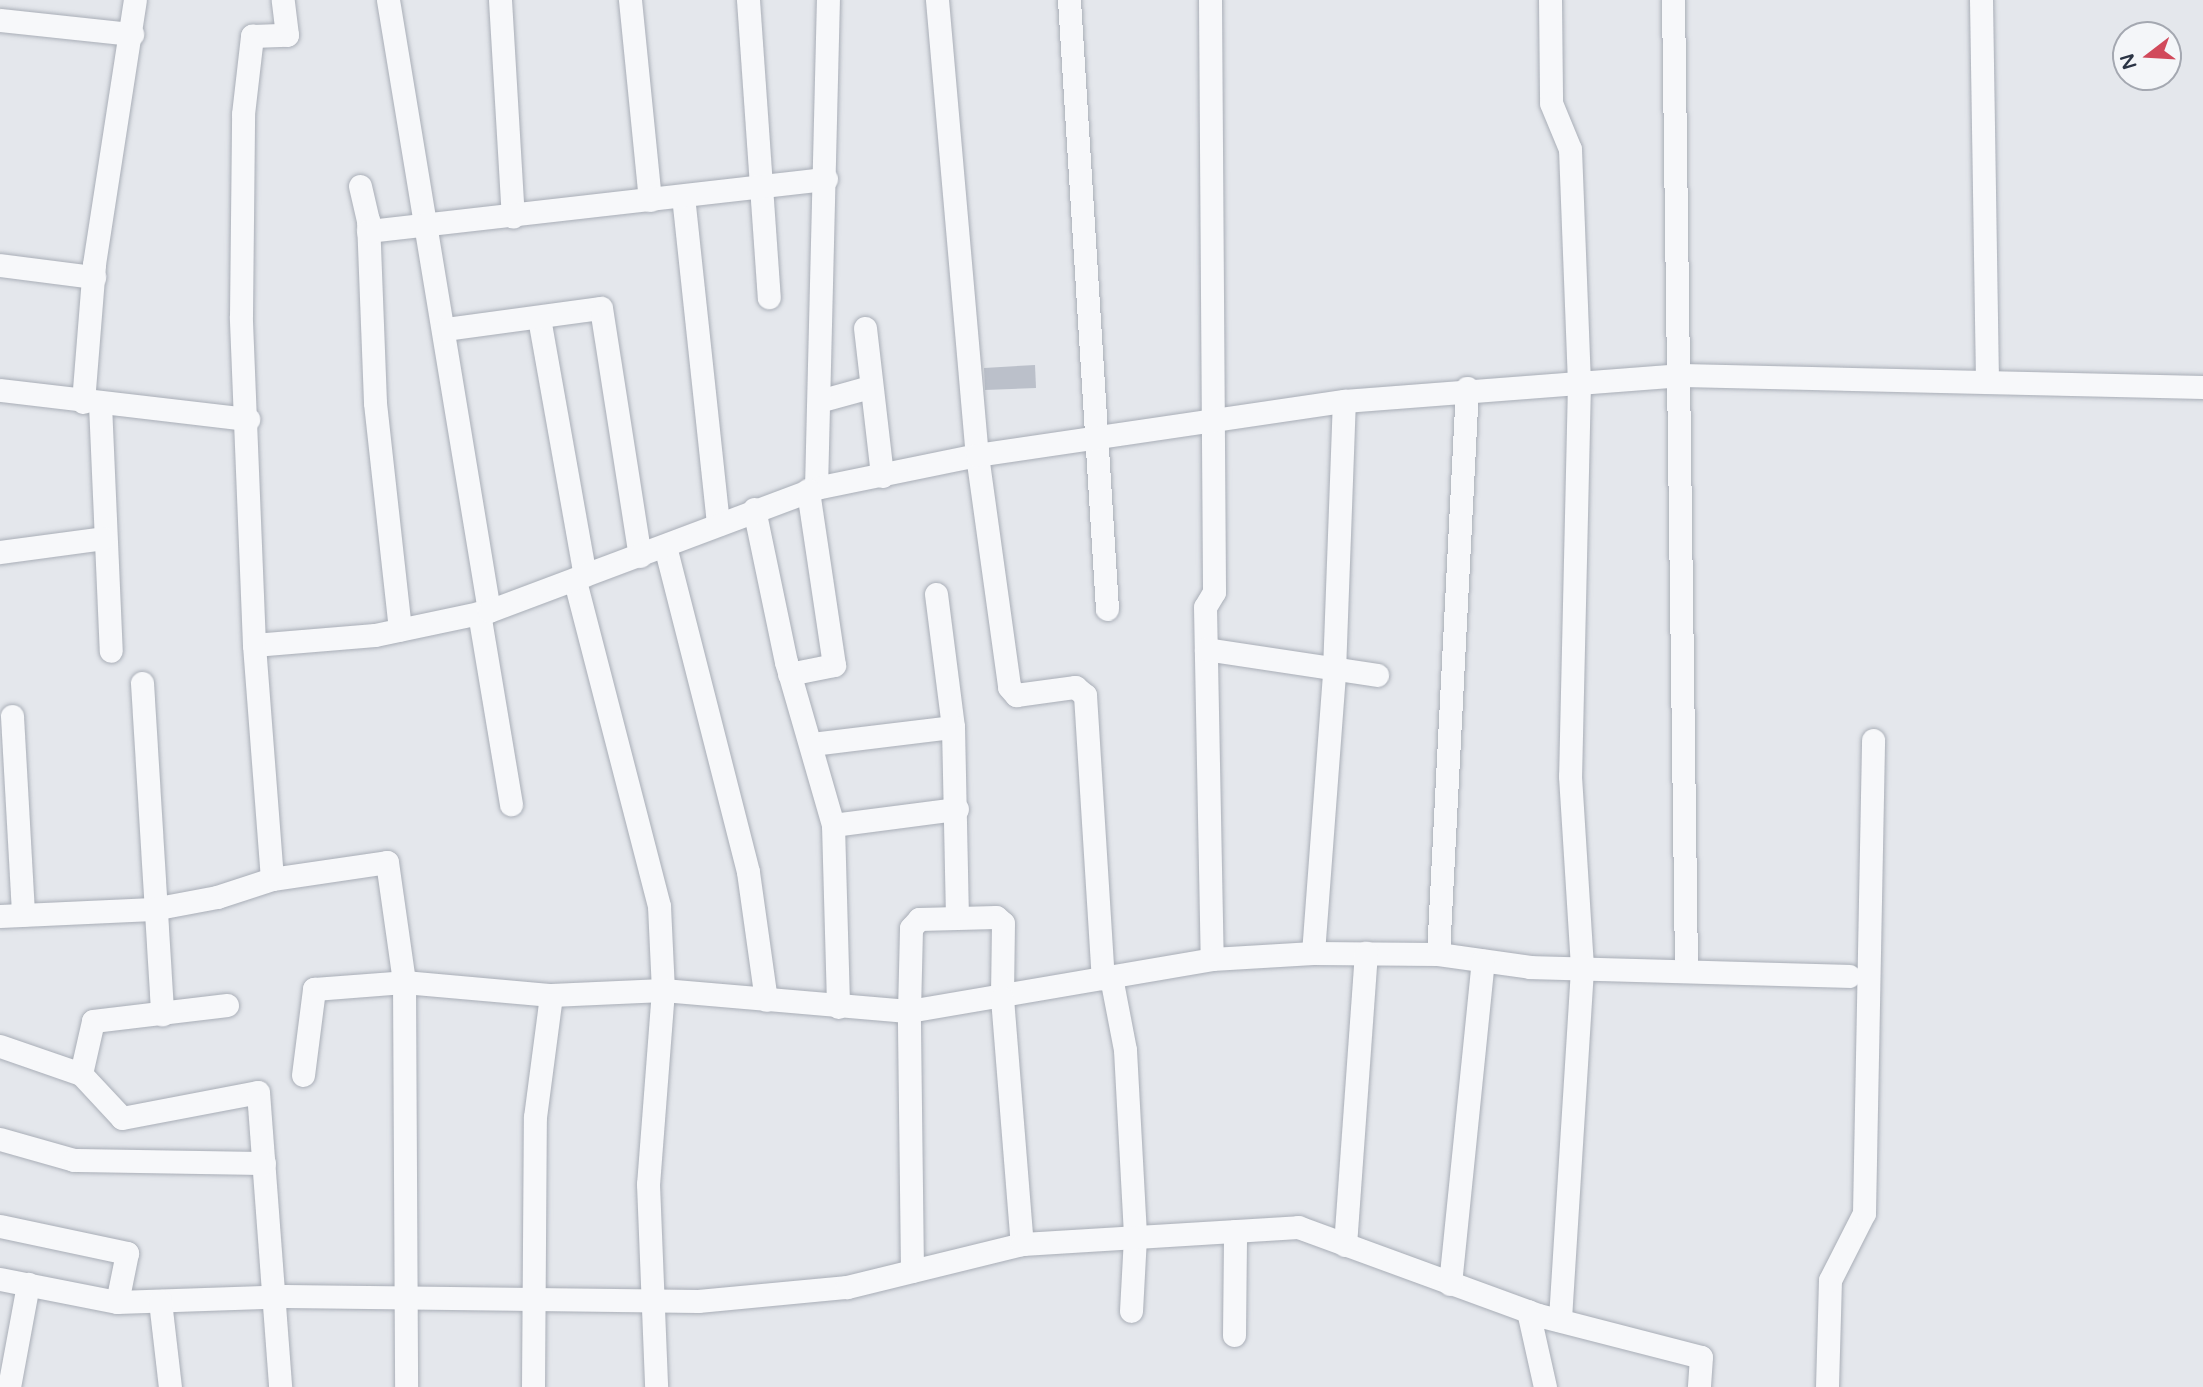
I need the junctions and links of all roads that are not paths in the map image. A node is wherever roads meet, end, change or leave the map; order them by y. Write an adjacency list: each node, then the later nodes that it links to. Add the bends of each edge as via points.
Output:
1 (135, 0): 15 (street)
2 (283, 0): 40 (street, via 287,35 252,36 243,114 241,316)
3 (388, 0): 22 (street)
4 (500, 0): 21 (street)
5 (631, 0): 20 (street)
6 (748, 0): 18 (street)
7 (828, 0): 16 (street)
8 (937, 0): 43 (street)
9 (1069, 0): 42 (street)
10 (1210, 0): 41 (street)
11 (1550, 0): 32 (street, via 1551,103 1570,149)
12 (1674, 0): 30 (street)
13 (1981, 0): 31 (street)
14 (0, 20): 15 (street)
15 (132, 34): 25 (street)
16 (825, 179): 18 (street); 37 (street)
17 (359, 186): 23 (street)
18 (759, 187): 19 (street); 26 (street)
19 (683, 196): 20 (street); 47 (street)
20 (650, 200): 21 (street)
21 (513, 217): 22 (street)
22 (429, 226): 23 (street); 29 (street)
23 (369, 231): 56 (street, via 375,402)
24 (0, 265): 25 (street)
25 (93, 277): 39 (street)
26 (768, 297)
27 (539, 318): 29 (street); 51 (street, via 601,308); 52 (street)
28 (865, 328): 33 (street)
29 (445, 329): 55 (street)
30 (1682, 375): 31 (street); 32 (street); 82 (street)
31 (1987, 382): 34 (street)
32 (1578, 383): 35 (street); 81 (street, via 1570,776)
33 (870, 387): 37 (street); 44 (street)
34 (2203, 387)
35 (1467, 388): 38 (street); 78 (street)
36 (0, 390): 39 (street)
37 (819, 401): 45 (street)
38 (1344, 401): 41 (street); 60 (street)
39 (92, 403): 40 (street); 48 (street)
40 (248, 419): 57 (street)
41 (1214, 421): 42 (street); 58 (street, via 1214,592 1205,607)
42 (1094, 441): 43 (street); 54 (street)
43 (977, 455): 44 (street); 84 (street, via 1012,692 1075,687 1085,695)
44 (882, 476): 45 (street)
45 (812, 489): 46 (street); 61 (street, via 834,665)
46 (754, 509): 47 (street); 61 (street)
47 (718, 524): 49 (street)
48 (103, 538): 50 (street); 59 (street)
49 (665, 546): 51 (street); 89 (street, via 748,872)
50 (0, 552)
51 (640, 556): 52 (street)
52 (580, 578): 55 (street); 86 (street, via 659,906)
53 (936, 594): 65 (street)
54 (1107, 609)
55 (484, 612): 56 (street); 68 (street)
56 (400, 630): 57 (street)
57 (254, 645): 71 (street)
58 (1206, 649): 60 (street); 79 (street)
59 (111, 651)
60 (1334, 671): 62 (street); 76 (street)
61 (789, 674): 67 (street)
62 (1377, 675)
63 (142, 683): 72 (street)
64 (12, 716): 73 (street)
65 (953, 727): 67 (street); 69 (street)
66 (1873, 740): 126 (street, via 1864,1213 1830,1280)
67 (812, 744): 70 (street)
68 (511, 804)
69 (957, 809): 70 (street); 75 (street)
70 (833, 825): 91 (street)
71 (272, 879): 72 (street, via 217,897); 85 (street, via 387,862)
72 (153, 909): 73 (street); 93 (street)
73 (23, 915): 74 (street)
74 (0, 916)
75 (957, 916): 88 (street, via 1001,919); 92 (street, via 913,922)
76 (1313, 953): 77 (street); 79 (street)
77 (1366, 953): 78 (street); 103 (street)
78 (1438, 954): 80 (street)
79 (1212, 959): 84 (street)
80 (1483, 961): 81 (street); 107 (street)
81 (1582, 969): 82 (street); 116 (street)
82 (1686, 971): 83 (street)
83 (1849, 976)
84 (1107, 978): 88 (street); 101 (street, via 1125,1050)
85 (404, 982): 87 (street); 96 (street, via 314,989); 109 (street)
86 (663, 990): 87 (street); 89 (street); 111 (street, via 648,1184)
87 (551, 995): 110 (street, via 536,1117)
88 (1003, 998): 92 (street); 102 (street)
89 (766, 1000): 91 (street)
90 (227, 1005): 93 (street)
91 (838, 1007): 92 (street)
92 (909, 1011): 104 (street)
93 (163, 1014): 95 (street, via 93,1021)
94 (0, 1046): 95 (street)
95 (81, 1074): 98 (street, via 122,1118 258,1093)
96 (303, 1075)
97 (0, 1139): 98 (street, via 74,1160)
98 (264, 1163): 108 (street)
99 (0, 1226): 113 (street, via 127,1253)
100 (1235, 1231): 101 (street); 103 (street, via 1298,1227); 117 (street)
101 (1135, 1237): 102 (street); 114 (street)
102 (1022, 1244): 104 (street)
103 (1345, 1245): 107 (street)
104 (912, 1271): 111 (street, via 847,1287 698,1301)
105 (0, 1279): 106 (street)
106 (28, 1284): 113 (street); 118 (street)
107 (1450, 1284): 115 (street)
108 (274, 1297): 109 (street); 112 (street); 120 (street)
109 (403, 1297): 110 (street); 121 (street)
110 (534, 1298): 111 (street); 122 (street)
111 (656, 1300): 123 (street)
112 (160, 1301): 113 (street); 119 (street)
113 (117, 1302)
114 (1131, 1311)
115 (1528, 1311): 116 (street); 124 (street)
116 (1560, 1320): 125 (street, via 1701,1357)
117 (1234, 1335)
118 (9, 1387)
119 (170, 1387)
120 (280, 1387)
121 (406, 1387)
122 (533, 1387)
123 (656, 1387)
124 (1545, 1387)
125 (1699, 1387)
126 (1827, 1387)

